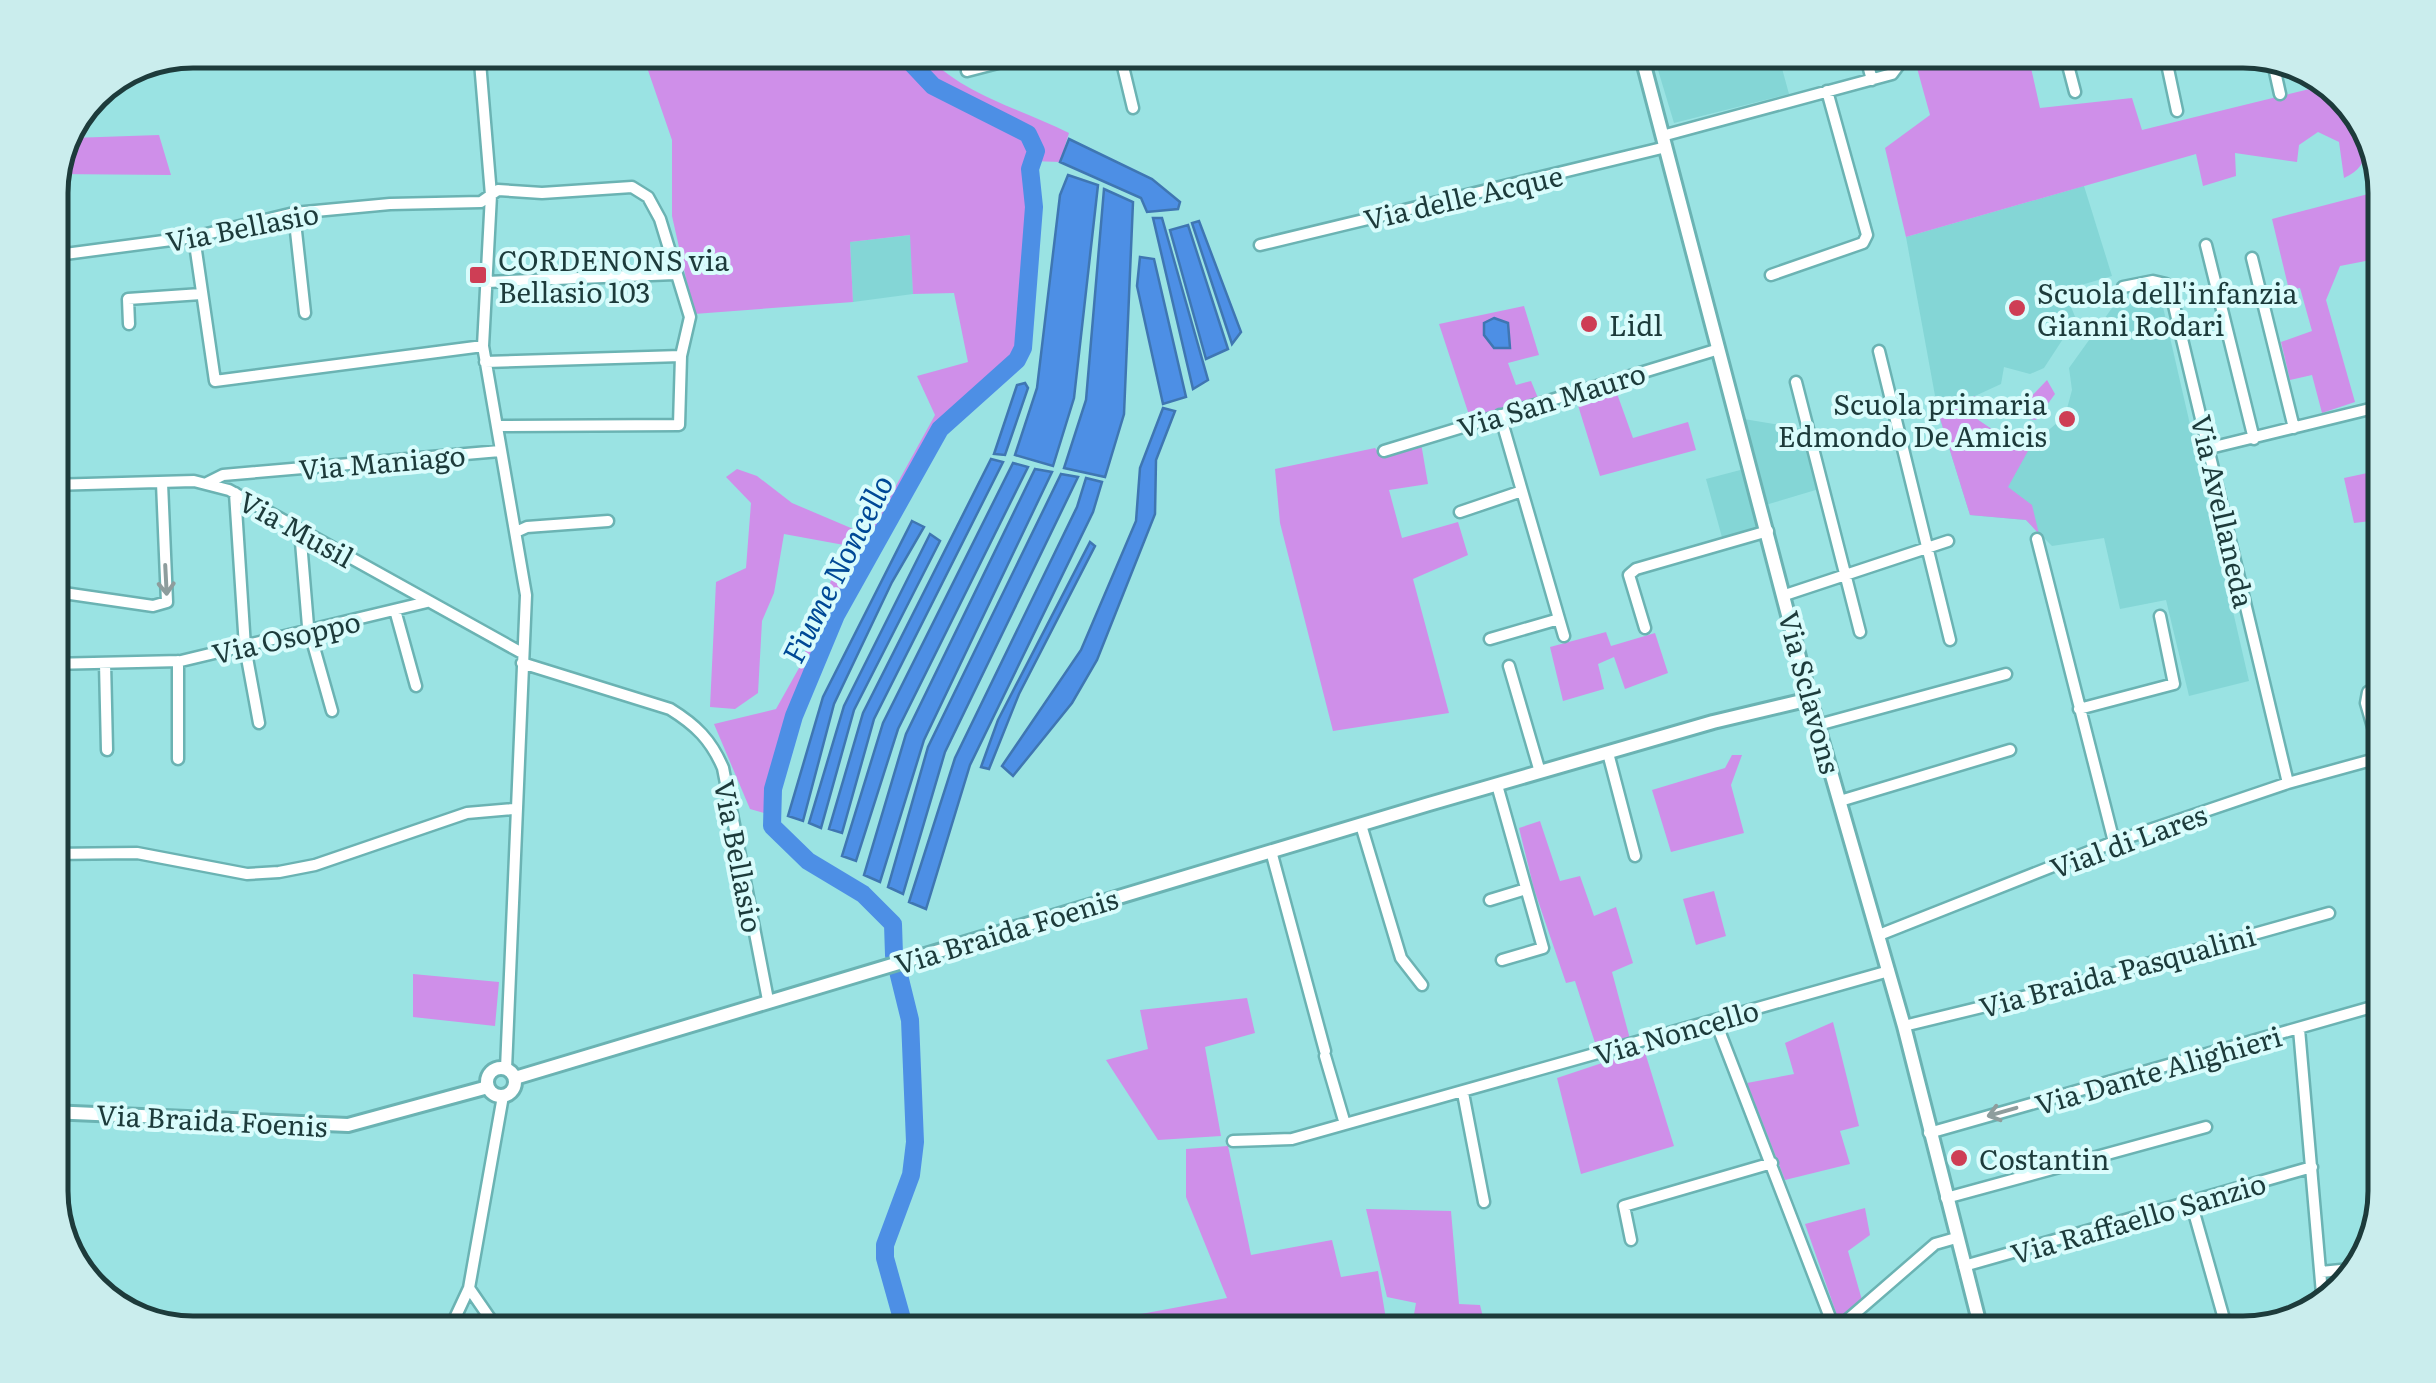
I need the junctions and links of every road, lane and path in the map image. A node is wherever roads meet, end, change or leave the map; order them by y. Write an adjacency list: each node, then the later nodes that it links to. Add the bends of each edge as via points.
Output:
1 (480, 68): 18 (street)
2 (975, 68): 9 (street)
3 (1123, 68): 15 (street)
4 (1645, 68): 17 (street, Via Sclavons)
5 (1869, 68): 11 (street)
6 (1896, 68): 11 (street)
7 (2069, 68): 13 (street)
8 (2168, 68): 16 (street)
9 (967, 70)
10 (2275, 72): 14 (street)
11 (1872, 80): 12 (street, Via delle Acque)
12 (1827, 91): 17 (street, Via delle Acque); 26 (street, via 1866,235 1863,242)
13 (2075, 92)
14 (2280, 94)
15 (1133, 108)
16 (2177, 111)
17 (1664, 141): 22 (street, Via delle Acque); 33 (street, Via Sclavons)
18 (491, 194): 19 (street, Via Bellasio, via 481,202); 25 (street, Via Bellasio, via 632,187 648,197 660,218); 27 (street)
19 (294, 214): 20 (street, Via Bellasio); 30 (street)
20 (194, 237): 23 (street, Via Bellasio); 29 (street)
21 (2206, 245): 42 (street)
22 (1260, 246)
23 (68, 254)
24 (2252, 258): 41 (street)
25 (675, 274): 27 (street); 35 (street, via 690,317)
26 (1772, 276)
27 (487, 282): 32 (street)
28 (2123, 287): 43 (street, Via Avellaneda, via 2153,281 2171,293)
29 (201, 294): 31 (street, via 128,299); 32 (street, via 215,381)
30 (305, 313)
31 (130, 324)
32 (483, 346): 36 (street)
33 (1719, 349): 39 (street, Via San Mauro); 54 (street, Via Sclavons)
34 (1879, 351): 58 (street)
35 (681, 356): 36 (street); 40 (street, via 679,425)
36 (485, 362): 40 (street)
37 (1796, 382): 59 (street)
38 (2368, 410): 41 (street)
39 (1500, 415): 45 (street, Via San Mauro); 49 (street)
40 (497, 426): 44 (street)
41 (2294, 428): 42 (street)
42 (2254, 439): 43 (street)
43 (2210, 448): 91 (street, Via Avellaneda)
44 (500, 451): 47 (street, Via Maniago, via 223,475); 55 (street)
45 (1384, 451)
46 (162, 483): 47 (street, Via Musil); 48 (street, Via Musil); 60 (street, one-way to 60, via 167,602 153,606)
47 (206, 483): 50 (street, Via Musil)
48 (68, 485)
49 (1522, 491): 51 (street); 65 (street)
50 (235, 493): 53 (street, Via Musil); 72 (street)
51 (1460, 512)
52 (608, 521): 55 (street)
53 (300, 530): 62 (street, Via Musil); 67 (street)
54 (1768, 531): 61 (street, Via Sclavons); 66 (street, via 1629,575)
55 (516, 532): 73 (street, via 526,595)
56 (2038, 539): 81 (street)
57 (1948, 540): 58 (street)
58 (1928, 547): 59 (street); 71 (street)
59 (1846, 574): 61 (street); 68 (street)
60 (68, 594)
61 (1785, 594): 80 (street, Via Sclavons)
62 (428, 602): 63 (street, Via Osoppo); 73 (street, Via Musil)
63 (394, 610): 67 (street, Via Osoppo); 79 (street, Via Osoppo)
64 (2160, 616): 81 (street, via 2174,684)
65 (1559, 619): 69 (street); 70 (street)
66 (1645, 628)
67 (310, 631): 72 (street, Via Osoppo); 82 (street)
68 (1860, 632)
69 (1564, 636)
70 (1490, 639)
71 (1950, 640)
72 (246, 647): 74 (street, Via Osoppo); 83 (street)
73 (522, 658): 94 (street); 107 (street, Via Bellasio, via 670,709 715,748)
74 (178, 662): 75 (street, Via Osoppo); 88 (street, Via Osoppo)
75 (105, 663): 76 (street, Via Osoppo); 85 (street)
76 (68, 664)
77 (1509, 666): 90 (street)
78 (2006, 674): 84 (street)
79 (416, 686)
80 (1810, 699): 84 (street, Via Sclavons); 87 (street, Via Braida Foenis)
81 (2079, 708): 96 (street)
82 (332, 712)
83 (259, 724)
84 (1818, 724): 93 (street, Via Sclavons)
85 (107, 750)
86 (2010, 750): 93 (street)
87 (1608, 753): 90 (street, Via Braida Foenis); 99 (street)
88 (178, 759)
89 (2368, 762): 91 (street, Vial di Lares)
90 (1540, 772): 92 (street, Via Braida Foenis)
91 (2288, 784): 96 (street, Vial di Lares)
92 (1497, 785): 95 (street, Via Braida Foenis); 100 (street)
93 (1840, 801): 103 (street, Via Sclavons)
94 (513, 809): 98 (street, via 451,817 279,872 247,874 137,853); 112 (street)
95 (1361, 825): 97 (street, Via Braida Foenis); 106 (street, via 1401,958)
96 (2114, 842): 103 (street, Vial di Lares)
97 (1271, 851): 107 (street, Via Braida Foenis); 117 (street)
98 (68, 854)
99 (1635, 856)
100 (1526, 889): 101 (street); 104 (street, via 1543,948)
101 (1490, 900)
102 (2329, 913): 110 (street, Via Braida Pasqualini)
103 (1879, 935): 105 (street, Via Sclavons)
104 (1502, 960)
105 (1889, 971): 109 (street, Via Noncello); 110 (street, Via Sclavons)
106 (1422, 985)
107 (768, 1000): 112 (street, Via Braida Foenis)
108 (2368, 1009): 111 (street, Via Dante Alighieri)
109 (1715, 1020): 114 (street, Via Noncello); 121 (street)
110 (1904, 1026): 119 (street, Via Sclavons)
111 (2298, 1030): 119 (street, Via Dante Alighieri, one-way to 119); 122 (street)
112 (510, 1073): 113 (street, via 492,1072); 115 (street, via 514,1088)
113 (488, 1087): 115 (street); 116 (street, Via Braida Foenis, via 348,1125)
114 (1463, 1093): 117 (street, Via Noncello); 124 (street)
115 (503, 1096): 132 (street)
116 (68, 1113)
117 (1345, 1124): 120 (street, Via Noncello, via 1275,1142)
118 (2206, 1126): 123 (street)
119 (1929, 1133): 123 (street, Via Sclavons)
120 (1232, 1141)
121 (1772, 1163): 127 (street, via 1624,1206); 135 (street)
122 (2312, 1168): 125 (street, Via Raffaello Sanzio); 130 (street)
123 (1946, 1198): 126 (street, Via Sclavons)
124 (1484, 1202)
125 (2191, 1202): 128 (street, Via Raffaello Sanzio); 138 (street)
126 (1956, 1238): 128 (street, Via Sclavons); 136 (street, via 1936,1244)
127 (1631, 1240)
128 (1964, 1266): 137 (street, Via Sclavons)
129 (2340, 1270): 130 (street)
130 (2322, 1272): 131 (street)
131 (2323, 1287)
132 (468, 1288): 133 (street); 134 (street)
133 (456, 1316)
134 (488, 1316)
135 (1830, 1316)
136 (1852, 1316)
137 (1977, 1316)
138 (2223, 1316)

